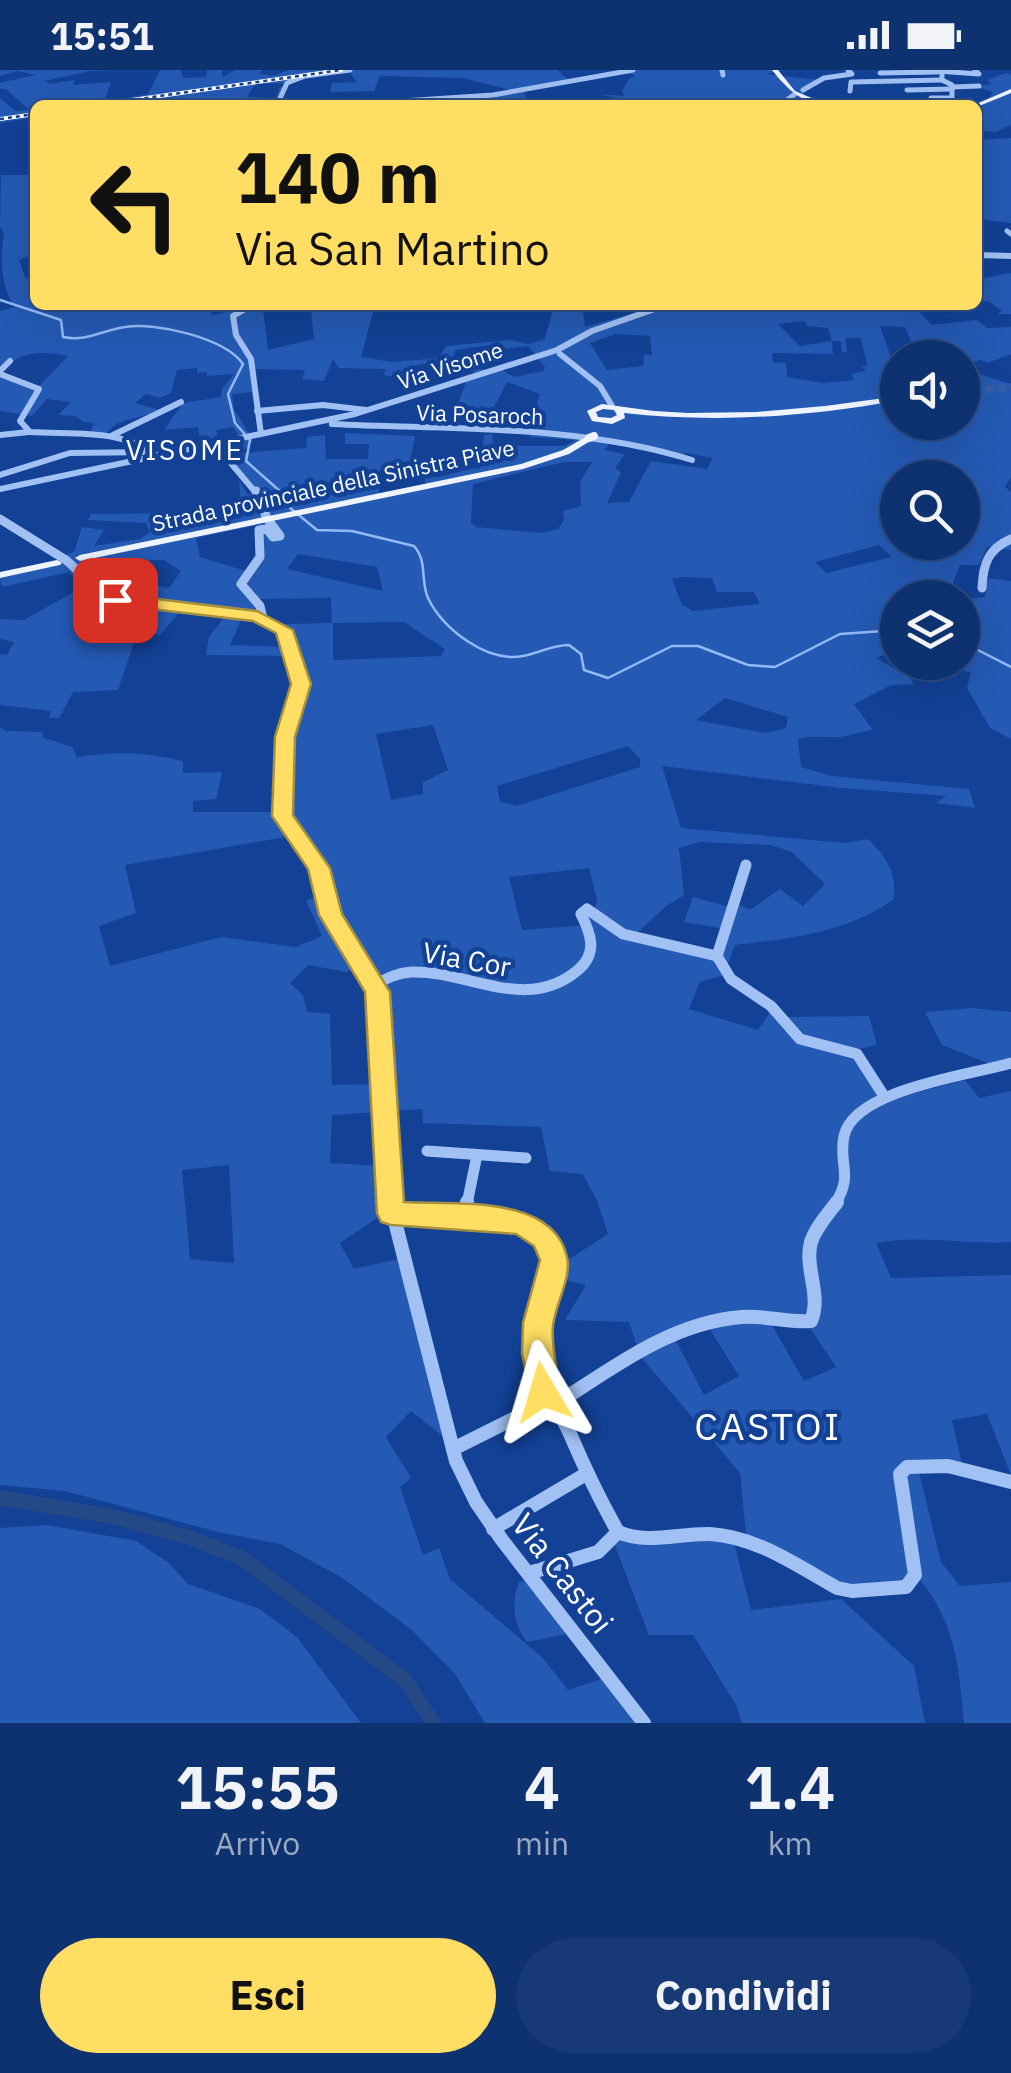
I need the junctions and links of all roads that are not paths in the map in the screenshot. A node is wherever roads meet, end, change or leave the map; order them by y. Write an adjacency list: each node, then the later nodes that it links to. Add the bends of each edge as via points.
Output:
1 (350, 70): 17 (street, via 287,83)
2 (775, 70): 3 (street); 15 (main road)
3 (786, 70)
4 (848, 70): 12 (street, via 852,74)
5 (975, 70): 8 (street, via 979,74)
6 (628, 71): 18 (street, via 493,95)
7 (880, 73): 8 (street)
8 (940, 74): 10 (street); 11 (street, via 851,82 851,90)
9 (979, 86): 10 (street)
10 (952, 88): 13 (street); 16 (street, via 952,98)
11 (866, 89)
12 (803, 90)
13 (907, 90)
14 (1011, 92): 21 (main road)
15 (795, 94): 19 (street); 20 (main road)
16 (931, 98)
17 (279, 100)
18 (417, 100)
19 (787, 100)
20 (811, 100)
21 (982, 103)
22 (982, 255): 23 (street)
23 (1008, 258)
24 (243, 310): 32 (street, via 233,316 250,359)
25 (652, 310): 26 (street, via 592,331)
26 (564, 352): 31 (street, Via Visome); 33 (street, via 604,392)
27 (10, 362): 28 (street)
28 (0, 373): 36 (street, via 39,389 20,421)
29 (880, 401): 33 (main road, via 796,412)
30 (181, 402): 40 (street)
31 (367, 410): 32 (street, Via Visome); 35 (street, Via Visome)
32 (257, 411): 39 (street)
33 (613, 412): 34 (main road); 34 (main road, via 591,411); 41 (main road, Strada provinciale della Sinistra Piave)
34 (595, 418): 41 (main road)
35 (315, 422): 39 (street, Via Visome); 41 (street, Via Posaroch)
36 (28, 432): 37 (street); 38 (street)
37 (0, 435)
38 (79, 435): 40 (street); 43 (street)
39 (257, 435): 42 (street, Via Visome)
40 (112, 436): 44 (street)
41 (589, 437): 45 (street, Via Posaroch); 48 (main road, Strada provinciale della Sinistra Piave, via 537,462)
42 (181, 451): 44 (street); 48 (street, via 224,455 254,487)
43 (78, 452): 44 (street); 46 (street)
44 (156, 454): 47 (street)
45 (692, 460)
46 (0, 475)
47 (0, 490)
48 (270, 518): 51 (main road, Strada provinciale della Sinistra Piave); 55 (street, via 280,536 259,530 260,557 241,584)
49 (0, 519): 55 (street, via 66,560 108,598)
50 (1011, 539): 54 (street, via 985,556)
51 (80, 558)
52 (57, 563): 53 (main road)
53 (0, 575)
54 (982, 588)
55 (263, 618): 58 (street, via 284,630 301,684 285,737 282,816 319,868 330,915)
56 (746, 865): 57 (street)
57 (716, 956): 58 (street, Via Cor, via 623,934 586,909 592,954 552,986 504,992 403,971); 60 (street, via 727,975 772,1006 800,1038 857,1054)
58 (375, 985): 64 (street, Via Castoi)
59 (1011, 1063): 60 (street)
60 (884, 1096): 66 (street, via 844,1132 846,1184 810,1245 816,1305 811,1322 756,1317 704,1324 633,1354)
61 (427, 1151): 62 (street)
62 (477, 1155): 63 (street); 65 (street)
63 (526, 1158)
64 (391, 1213): 65 (street); 67 (street, Via Castoi)
65 (464, 1217): 66 (street, via 526,1223 552,1249 536,1353)
66 (549, 1402): 67 (street); 68 (street)
67 (453, 1450): 70 (street, Via Castoi, via 467,1490)
68 (586, 1474): 70 (street); 71 (street)
69 (1011, 1482): 71 (street, via 948,1466 907,1466 900,1474 915,1561 913,1583 906,1587 838,1588 750,1540 706,1534 632,1538)
70 (493, 1528): 72 (street, Via Castoi)
71 (618, 1532): 72 (street, via 598,1552)
72 (529, 1573): 73 (street, Via Castoi)
73 (644, 1723)

